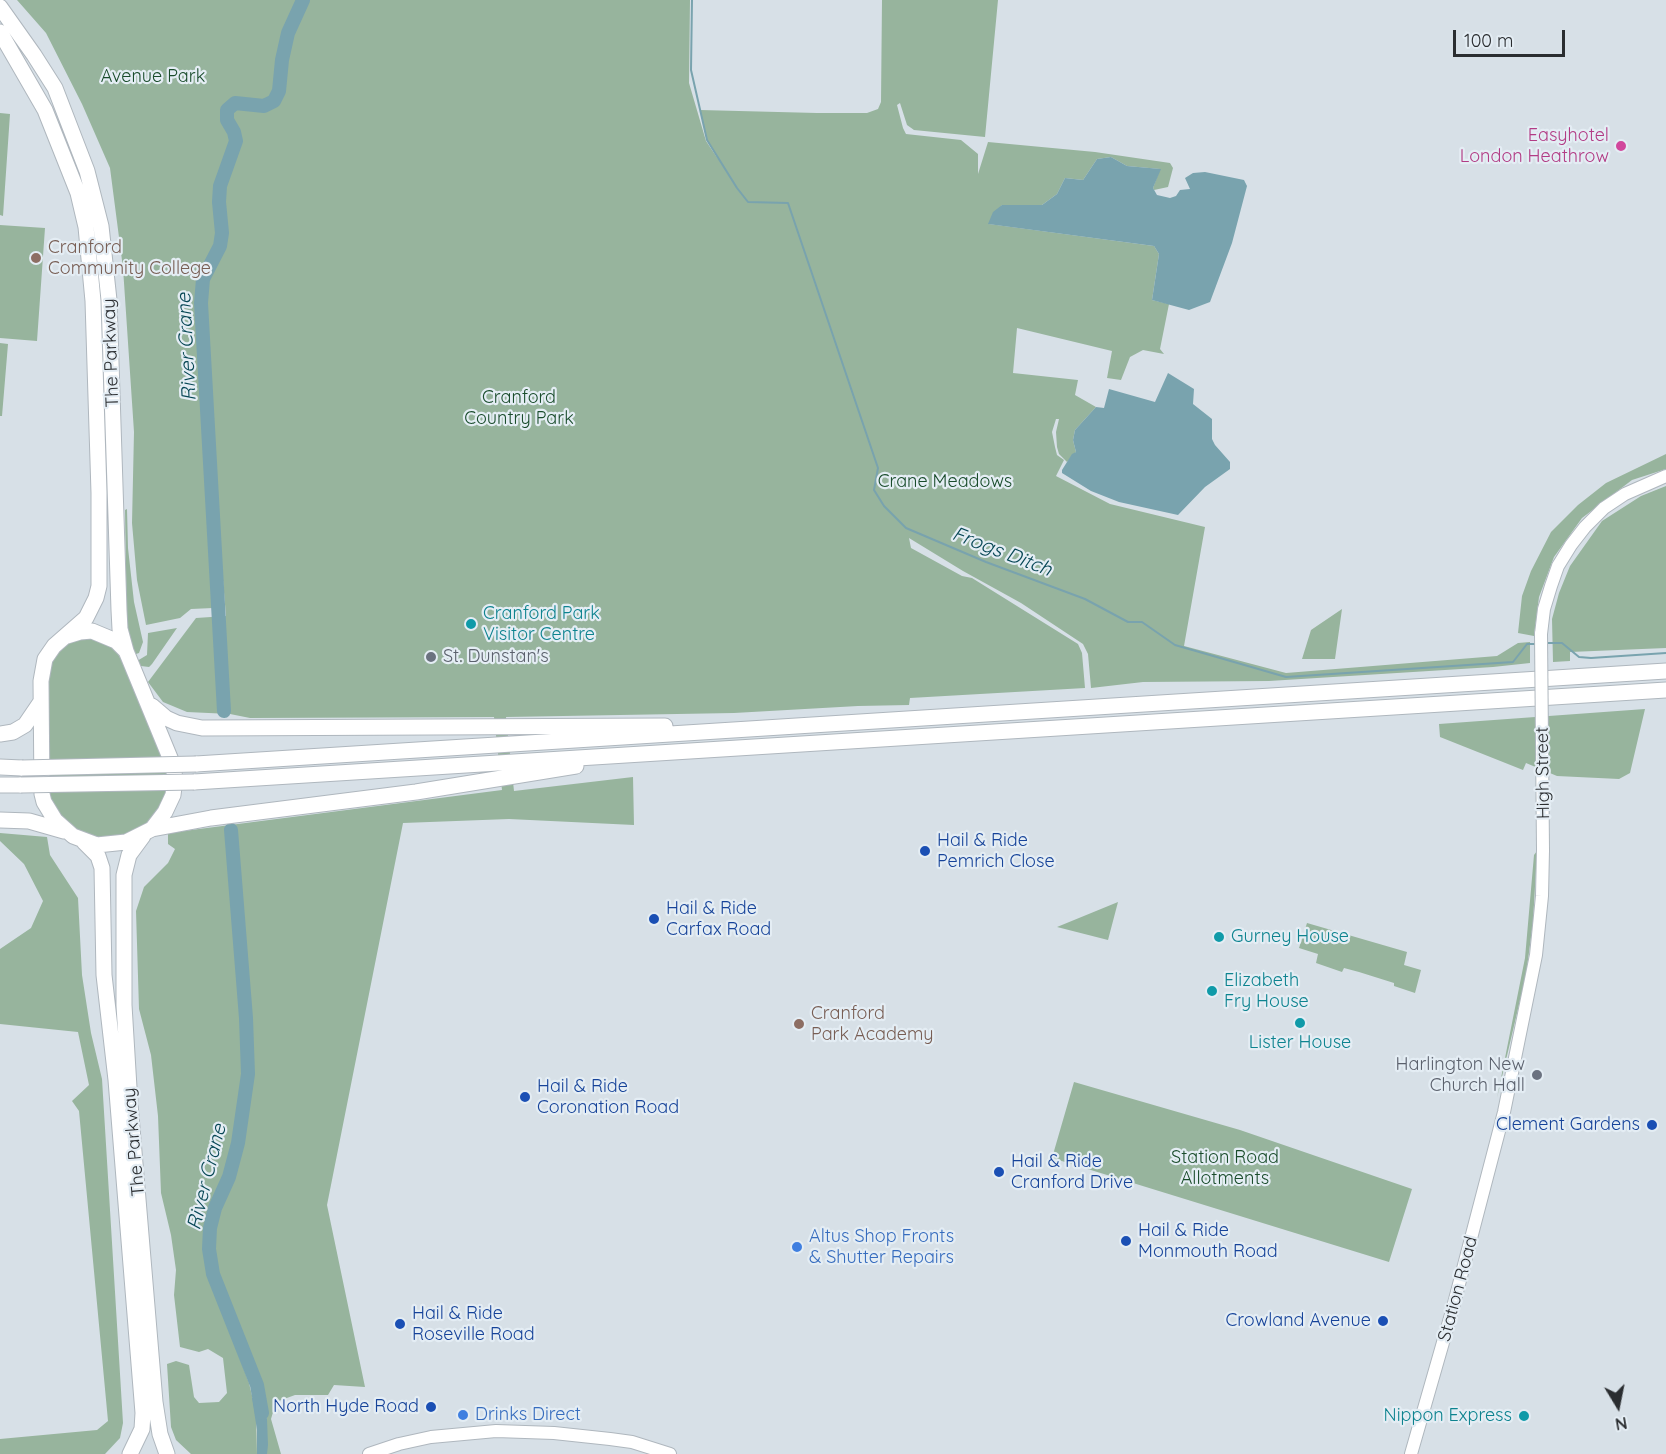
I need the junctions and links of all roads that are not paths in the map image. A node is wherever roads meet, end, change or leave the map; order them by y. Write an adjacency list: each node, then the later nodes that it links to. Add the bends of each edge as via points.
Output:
1 (0, 7): 5 (highway, The Parkway, via 55,88 87,171 101,226 109,300 120,628)
2 (0, 32): 4 (highway, The Parkway, via 45,110 78,193 86,227 93,301 100,574 86,618)
3 (1666, 476): 19 (main road, High Street, bridge, via 1625,494 1585,526 1558,566 1544,609 1542,896 1536,955)
4 (67, 636): 5 (highway, via 92,631 116,641); 8 (highway, via 45,659)
5 (126, 651): 9 (highway)
6 (1666, 671): 10 (highway)
7 (1666, 690): 12 (highway)
8 (41, 701): 11 (highway, via 25,725); 16 (highway, via 42,794 49,813)
9 (148, 702): 10 (highway, via 166,718 193,728 662,725); 17 (highway, via 169,751 175,779 165,812)
10 (714, 732): 13 (highway, bridge, via 196,764)
11 (0, 734)
12 (641, 755): 14 (highway, bridge, via 194,782); 17 (highway, via 427,790 211,818)
13 (0, 767)
14 (0, 785)
15 (0, 820): 16 (highway, via 29,821)
16 (64, 831): 18 (highway)
17 (148, 831): 18 (highway, via 117,844); 21 (highway, The Parkway, via 129,855 123,875 124,1005 155,1402)
18 (84, 842): 20 (highway, The Parkway, via 98,856 102,868 104,975 143,1413 142,1429)
19 (1502, 1124): 24 (main road, Station Road)
20 (130, 1454)
21 (167, 1454)
22 (369, 1454): 23 (main road, via 431,1437 496,1431 610,1439)
23 (670, 1454)
24 (1411, 1454)

